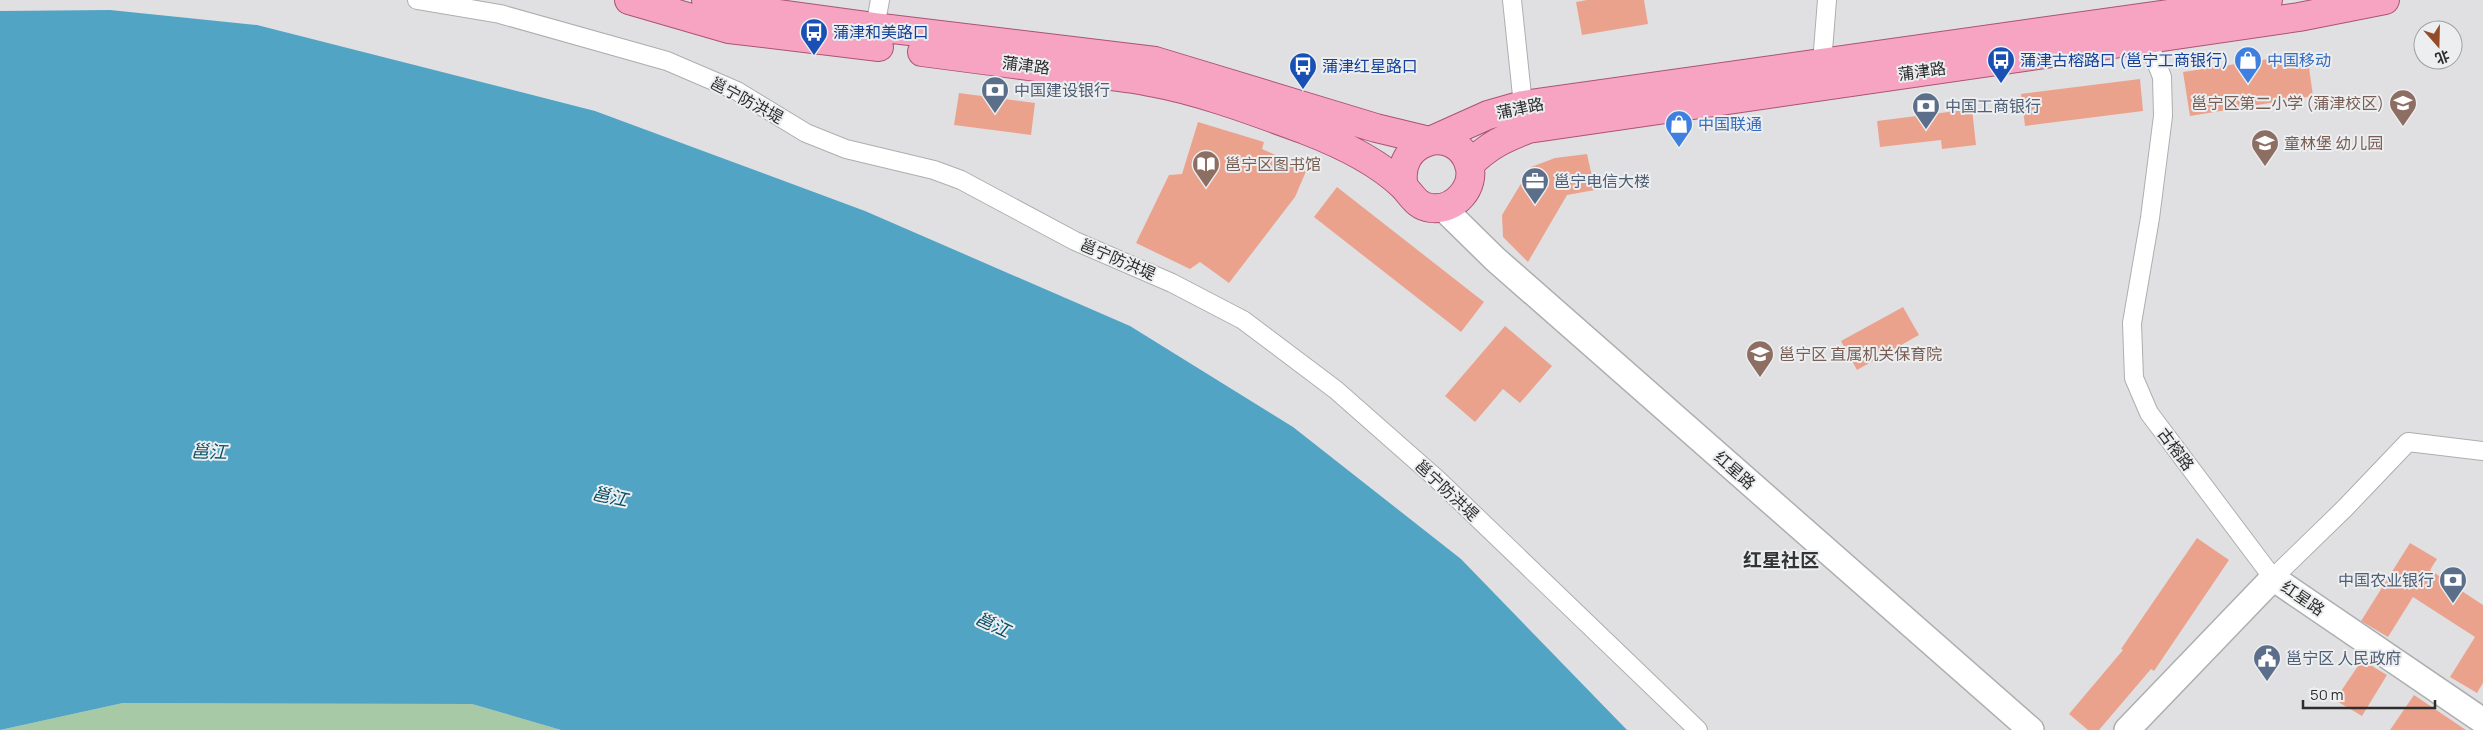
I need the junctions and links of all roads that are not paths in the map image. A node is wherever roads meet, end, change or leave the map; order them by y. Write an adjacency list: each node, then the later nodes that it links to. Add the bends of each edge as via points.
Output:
1 (417, 0): 20 (street, 邕宁防洪堤, via 500,14 666,61 737,92 806,133 846,149 934,170 961,180 1075,241 1172,283 1243,320 1336,390 1437,479)
2 (629, 0): 15 (main road, 蒲津路, via 729,29 1151,82 1306,131 1378,165)
3 (706, 0): 9 (main road, 蒲津路, via 734,8)
4 (880, 0): 9 (street)
5 (1512, 0): 12 (street)
6 (1827, 0): 11 (street)
7 (2268, 0): 11 (main road, 蒲津路)
8 (2385, 0): 10 (main road, 蒲津路, via 2299,17)
9 (875, 27): 13 (main road, 蒲津路, via 1155,61 1376,128)
10 (2148, 39): 14 (main road, 蒲津路, via 1528,129 1498,140); 18 (street, 古榕路, via 2162,77 2163,116 2132,323 2134,378 2149,413)
11 (1822, 63): 12 (main road, 蒲津路)
12 (1523, 106): 13 (main road, 蒲津路, via 1488,115)
13 (1430, 141): 14 (main road, 蒲津路, via 1449,143 1461,152); 15 (main road, 蒲津路, via 1412,150 1406,158 1402,177)
14 (1469, 165): 16 (main road, via 1468,187 1462,196)
15 (1404, 187): 16 (main road, 蒲津路, via 1420,204)
16 (1442, 208): 21 (main road, 红星路, via 1495,259)
17 (2483, 451): 18 (street, via 2408,442)
18 (2273, 578): 19 (main road, 红星路); 22 (main road, 红星路)
19 (2483, 721)
20 (1698, 730)
21 (2030, 730)
22 (2127, 730)

